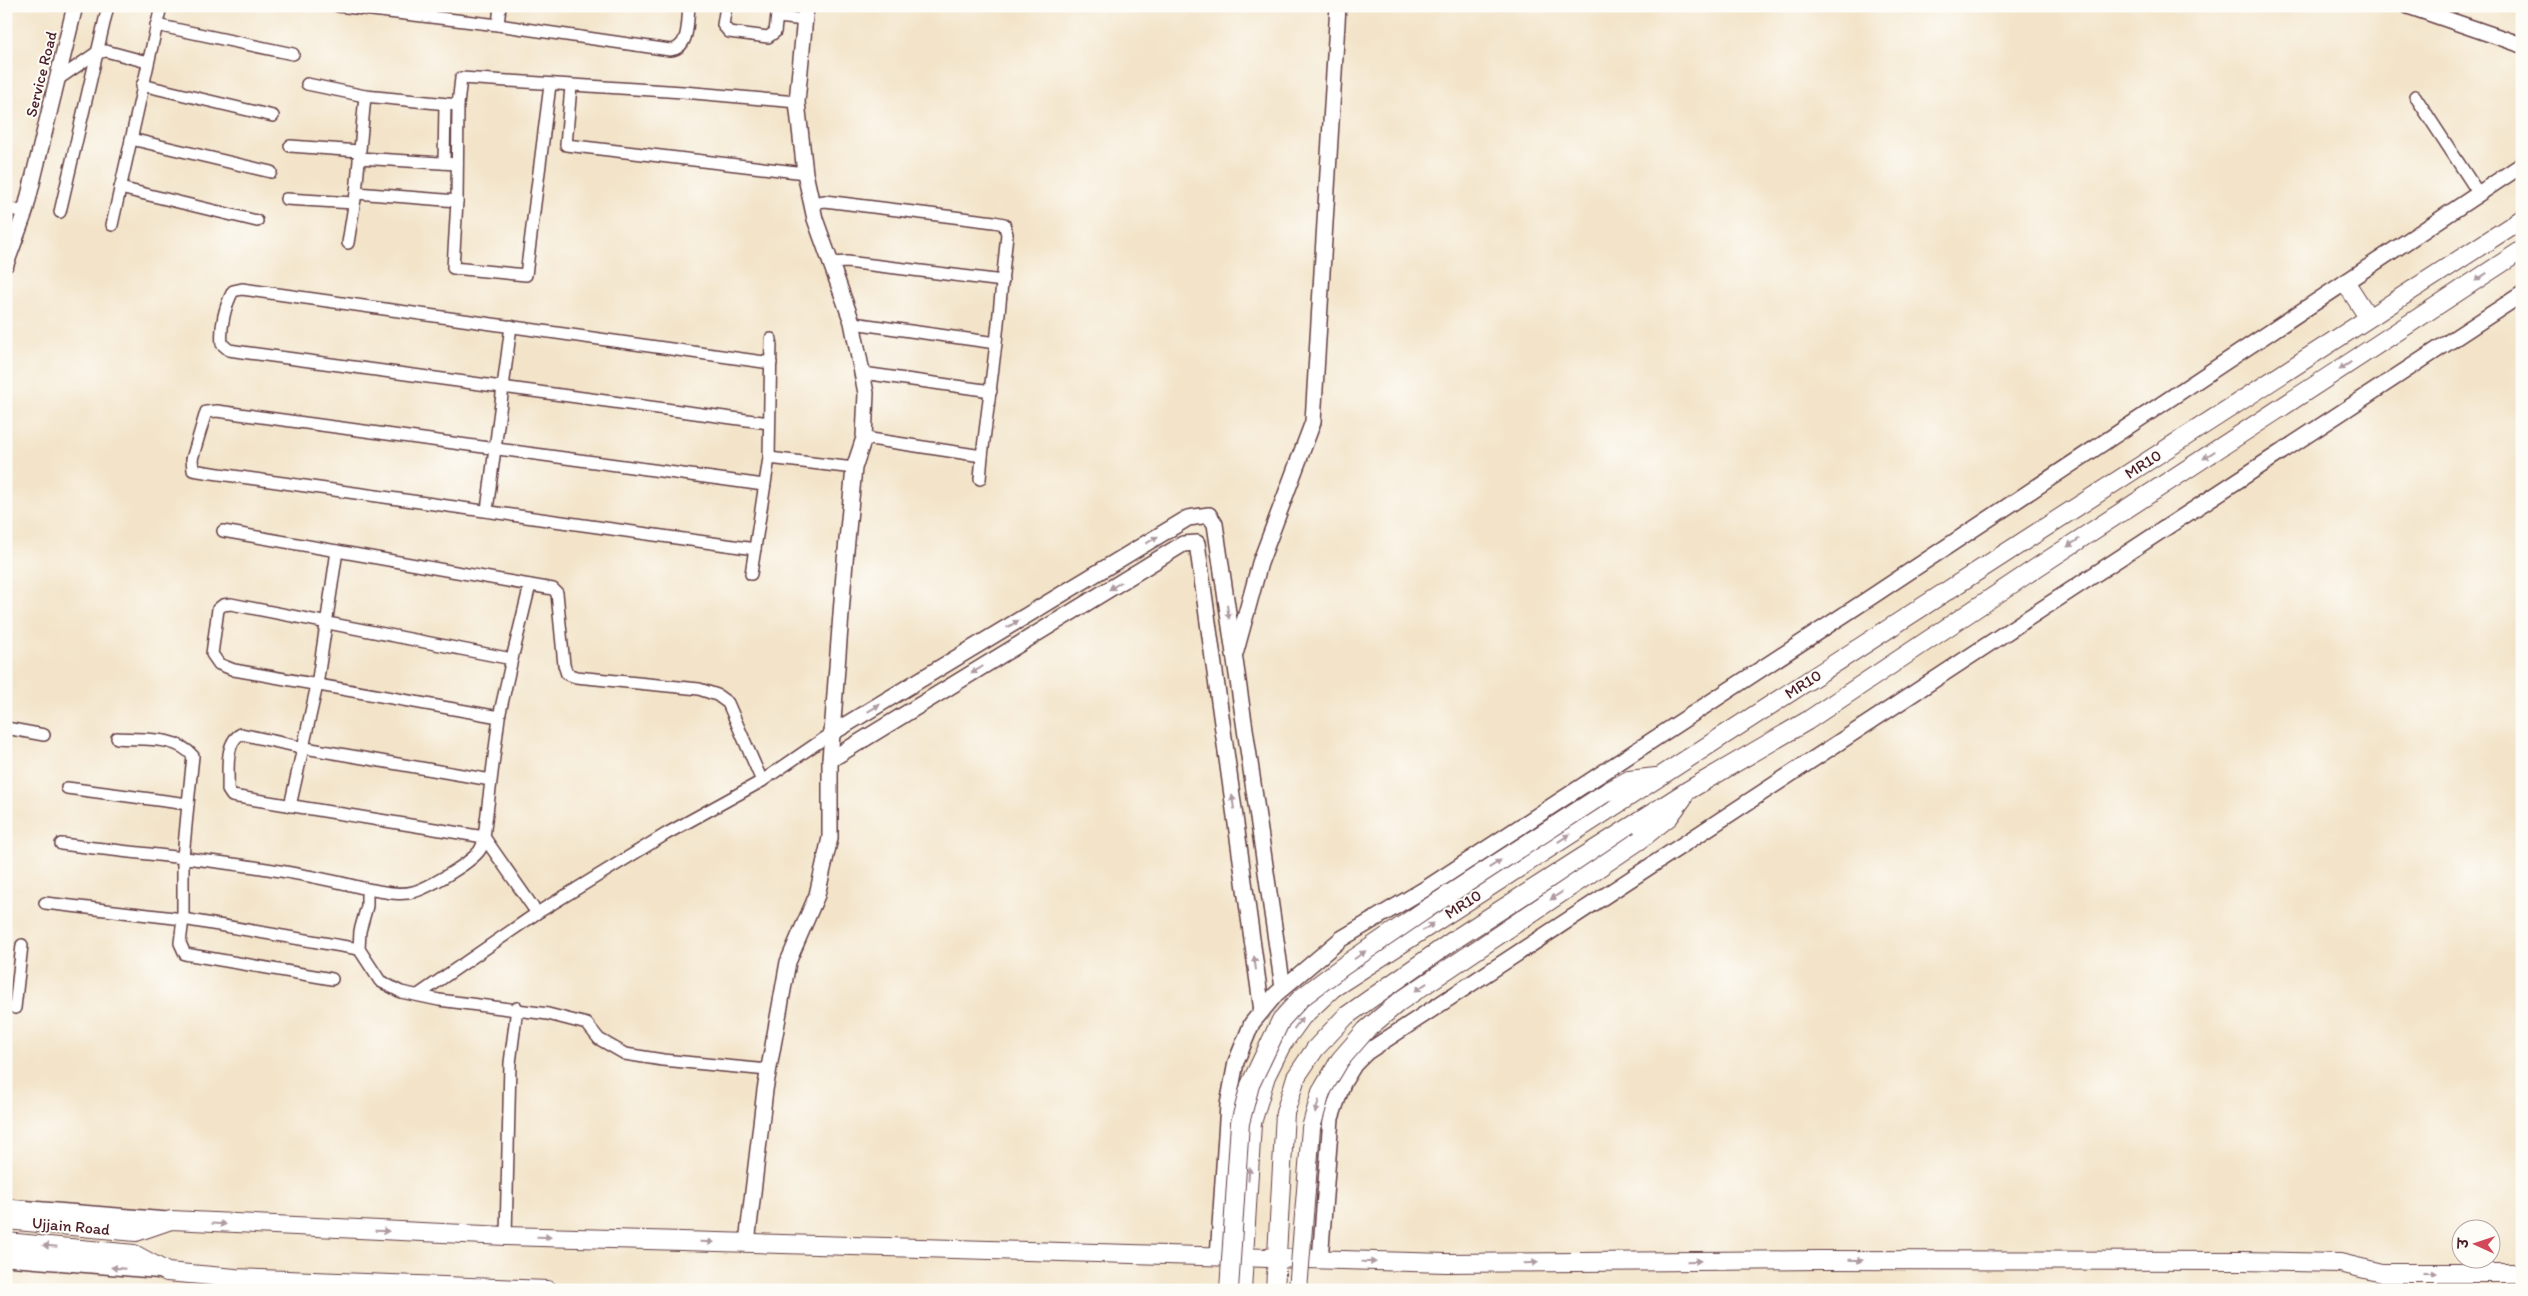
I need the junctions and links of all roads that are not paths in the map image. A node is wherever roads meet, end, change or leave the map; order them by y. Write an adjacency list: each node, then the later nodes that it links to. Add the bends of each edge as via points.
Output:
1 (75, 6): 18 (street, Service Road)
2 (108, 6): 15 (street)
3 (161, 6): 12 (street)
4 (338, 6): 13 (street)
5 (500, 6): 13 (street)
6 (689, 6): 13 (street, via 684,44 679,49 670,50)
7 (726, 6): 10 (street, via 723,25 729,32 772,36)
8 (1338, 6): 80 (street, via 1312,422 1260,562)
9 (2408, 6): 14 (street)
10 (778, 11): 11 (street)
11 (806, 13): 25 (street)
12 (156, 25): 16 (street); 17 (street)
13 (498, 25)
14 (2522, 45)
15 (96, 53): 17 (street, via 106,51); 18 (street); 45 (street)
16 (293, 54)
17 (147, 62): 20 (street)
18 (57, 80): 44 (street, Service Road)
19 (307, 84): 23 (street)
20 (142, 85): 28 (street); 29 (street)
21 (550, 85): 22 (street); 27 (street, via 460,78); 41 (street, via 526,275 453,268)
22 (571, 86): 25 (street); 36 (street, via 566,145)
23 (365, 96): 26 (street); 31 (street)
24 (2414, 96): 38 (street)
25 (797, 102): 36 (street)
26 (445, 104): 27 (street); 32 (street)
27 (458, 105): 33 (street)
28 (273, 116)
29 (131, 139): 35 (street); 37 (street)
30 (290, 146): 31 (street)
31 (359, 154): 32 (street); 39 (street)
32 (444, 163): 33 (street)
33 (457, 164): 41 (street)
34 (2522, 165): 38 (street)
35 (270, 172)
36 (805, 173): 42 (street)
37 (120, 188): 47 (street); 48 (street)
38 (2479, 194): 54 (street)
39 (355, 198): 40 (street); 41 (street); 49 (street)
40 (286, 199)
41 (456, 201)
42 (812, 203): 52 (street); 53 (street, via 825,201 1004,224 1007,234)
43 (6, 208): 44 (street)
44 (25, 212): 51 (street, Service Road)
45 (60, 212)
46 (2522, 220): 56 (main road, MR10)
47 (257, 221)
48 (112, 225)
49 (348, 242)
50 (2522, 250): 95 (main road, MR10, one-way to 95, via 1807,721)
51 (7, 260)
52 (831, 263): 53 (street, via 848,262); 57 (street)
53 (1003, 280): 60 (street)
54 (2346, 283): 56 (main road); 109 (street, via 1526,823 1341,939)
55 (2522, 294): 125 (street, via 1367,1052 1343,1083 1331,1118)
56 (2368, 317): 91 (main road, MR10)
57 (853, 324): 60 (street); 62 (street)
58 (511, 326): 61 (street); 63 (street); 63 (street, via 242,289 233,291 228,301 221,334 222,344 229,350)
59 (771, 339): 61 (street)
60 (996, 343): 64 (street)
61 (771, 363): 65 (street)
62 (862, 371): 64 (street); 66 (street, via 866,393)
63 (503, 386): 65 (street); 67 (street)
64 (991, 391): 68 (street)
65 (769, 423): 69 (street)
66 (864, 438): 68 (street); 70 (street)
67 (495, 449): 72 (street); 73 (street); 73 (street, via 217,411 206,412 192,459 193,470)
68 (982, 456): 71 (street)
69 (768, 458): 70 (street); 72 (street)
70 (854, 468): 86 (street)
71 (980, 478)
72 (764, 485): 75 (street)
73 (487, 510): 75 (street)
74 (223, 531): 76 (street)
75 (755, 549): 77 (street)
76 (337, 551): 78 (street); 79 (street)
77 (752, 574)
78 (530, 585): 81 (street); 93 (street, via 553,589 557,593 567,674 700,689 717,695 728,703)
79 (325, 624): 81 (street); 82 (street); 82 (street, via 230,604 218,609 215,628 212,654 218,664 234,670)
80 (1234, 658): 83 (street); 86 (street, one-way to 80, via 1188,518 1209,516 1215,524); 109 (street)
81 (512, 659): 84 (street)
82 (317, 685): 84 (street); 89 (street)
83 (1218, 698): 90 (street, one-way to 90, via 1197,543 1183,544); 113 (street, one-way to 83)
84 (499, 717): 92 (street)
85 (6, 728): 87 (street)
86 (832, 734): 90 (street); 93 (street)
87 (44, 735)
88 (117, 738): 96 (street, via 162,740 186,748 193,756)
89 (304, 748): 92 (street); 97 (street); 97 (street, via 242,734 231,744 228,790 232,796)
90 (830, 760): 114 (street, via 830,838 817,895 788,962)
91 (1660, 776): 123 (main road, MR10, one-way to 91, via 1252,1123 1266,1076 1281,1046 1302,1017 1333,988); 130 (main road, one-way to 91, bridge, via 1240,1123 1250,1085 1282,1020 1301,998 1342,967 1607,792 1629,780)
92 (490, 780): 98 (street)
93 (762, 781): 103 (street, via 666,834)
94 (67, 788): 96 (street)
95 (1687, 791): 124 (main road, MR10, via 1454,940 1346,1016 1315,1048 1296,1077 1285,1114); 133 (main road, one-way to 133, bridge, via 1669,818 1399,1002 1366,1030 1340,1060 1321,1092 1311,1128)
96 (188, 804): 100 (street)
97 (290, 806): 98 (street)
98 (484, 837): 101 (street, via 481,848 473,857 426,887 402,894); 103 (street)
99 (61, 844): 100 (street)
100 (183, 857): 101 (street, via 276,869); 104 (street)
101 (367, 889): 106 (street)
102 (46, 903): 104 (street)
103 (537, 913): 110 (street)
104 (182, 919): 106 (street); 108 (street, via 180,944 185,954)
105 (22, 945): 107 (street)
106 (359, 949): 110 (street, via 380,982 401,992)
107 (10, 979): 111 (street)
108 (332, 980)
109 (1283, 988): 113 (street)
110 (418, 995): 112 (street)
111 (15, 1008)
112 (517, 1008): 114 (street, via 587,1024 599,1039 625,1054); 118 (street, via 510,1063)
113 (1262, 1011): 121 (street, via 1252,1024 1236,1062 1228,1105)
114 (768, 1070): 120 (street)
115 (6, 1207): 117 (street)
116 (6, 1220): 117 (main road, Ujjain Road, via 136,1232)
117 (171, 1220): 118 (main road, one-way to 118)
118 (506, 1236): 120 (main road, one-way to 120)
119 (6, 1242): 126 (main road, Ujjain Road, one-way to 119, via 134,1254)
120 (747, 1243): 121 (main road)
121 (1218, 1257): 123 (main road)
122 (6, 1258): 126 (street, one-way to 122)
123 (1243, 1258): 124 (main road); 131 (main road, MR10)
124 (1277, 1259): 125 (main road); 132 (main road, MR10)
125 (1320, 1260): 127 (main road, one-way to 127, via 1446,1263 1819,1260 2340,1262 2382,1274)
126 (167, 1272): 128 (main road)
127 (2522, 1273)
128 (328, 1286): 129 (main road)
129 (548, 1290)
130 (1229, 1290)
131 (1242, 1290)
132 (1274, 1290)
133 (1298, 1290)

